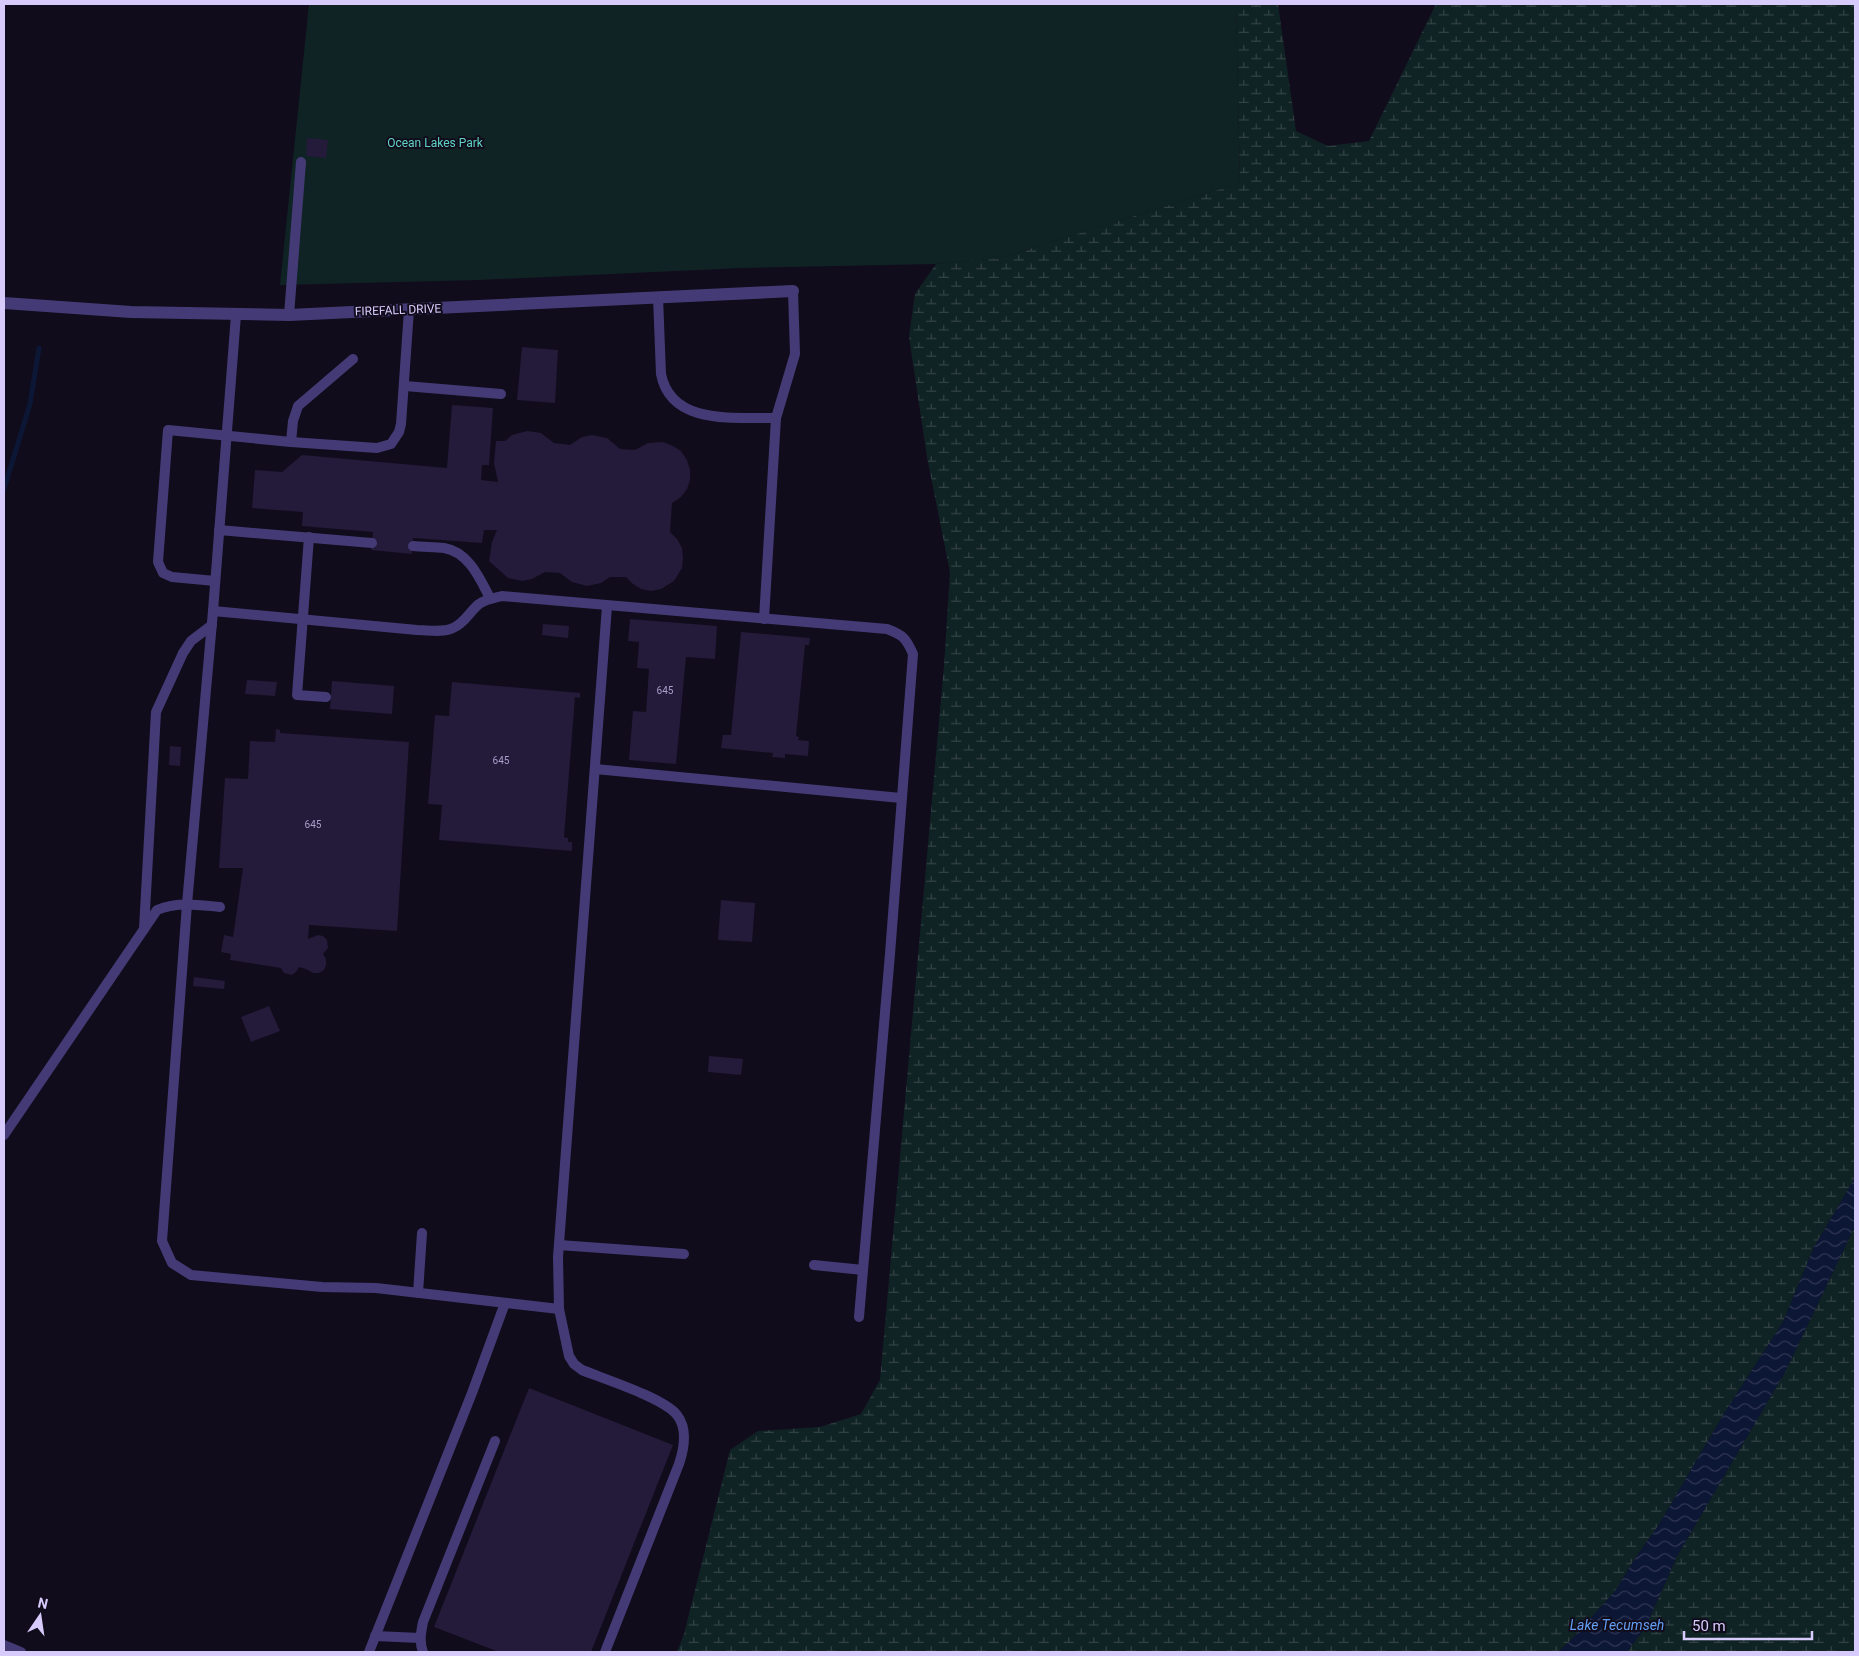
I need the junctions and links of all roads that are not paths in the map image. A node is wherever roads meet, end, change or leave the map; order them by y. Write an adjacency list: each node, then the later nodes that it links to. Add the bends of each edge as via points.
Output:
1 (301, 162): 7 (lane)
2 (793, 291): 3 (street, FIREFALL DRIVE); 11 (lane, via 795,354)
3 (658, 297): 5 (street, FIREFALL DRIVE); 11 (lane, via 661,374 670,397 691,412)
4 (4, 303): 6 (street, FIREFALL DRIVE)
5 (409, 310): 7 (street, FIREFALL DRIVE); 9 (lane)
6 (236, 315): 7 (street, FIREFALL DRIVE); 12 (lane)
7 (289, 315)
8 (353, 359): 13 (lane, via 298,406)
9 (405, 386): 10 (lane); 13 (lane, via 399,432 391,444 377,448)
10 (501, 394)
11 (776, 418): 23 (lane)
12 (227, 436): 13 (lane); 14 (lane); 18 (lane, via 168,430 158,562 163,573 172,577)
13 (291, 442)
14 (219, 530): 15 (lane); 18 (lane)
15 (309, 537): 16 (lane); 22 (lane)
16 (372, 543)
17 (412, 546): 19 (lane, via 446,548 456,552 475,570)
18 (215, 581): 21 (lane)
19 (490, 598): 20 (lane, via 502,596); 22 (lane, via 478,604 452,629 417,630)
20 (607, 606): 23 (lane); 26 (lane)
21 (213, 611): 22 (lane); 24 (lane)
22 (302, 619): 25 (lane, via 297,695)
23 (764, 619): 27 (lane, via 887,629 899,633 907,641 912,654)
24 (212, 625): 28 (lane); 30 (lane, via 191,641 182,653 156,712)
25 (326, 697)
26 (595, 769): 27 (lane); 33 (lane)
27 (902, 798): 36 (lane)
28 (187, 904): 29 (lane); 30 (lane, via 168,905 157,910); 37 (lane, via 162,1226 162,1241 172,1263 191,1275 206,1277)
29 (220, 907)
30 (144, 929): 31 (lane)
31 (4, 1135)
32 (422, 1233): 37 (lane)
33 (559, 1245): 34 (lane); 39 (lane)
34 (684, 1254)
35 (814, 1265): 36 (lane)
36 (863, 1270): 40 (lane)
37 (418, 1293): 38 (lane)
38 (505, 1303): 39 (lane); 42 (lane)
39 (559, 1309): 48 (lane, via 569,1356 574,1364 658,1401 677,1415 684,1432 679,1464)
40 (858, 1317)
41 (495, 1442): 43 (lane, via 423,1622)
42 (375, 1636): 43 (lane); 46 (lane)
43 (420, 1638): 47 (lane)
44 (4, 1646): 45 (lane)
45 (21, 1652)
46 (369, 1652)
47 (423, 1652)
48 (606, 1652)

